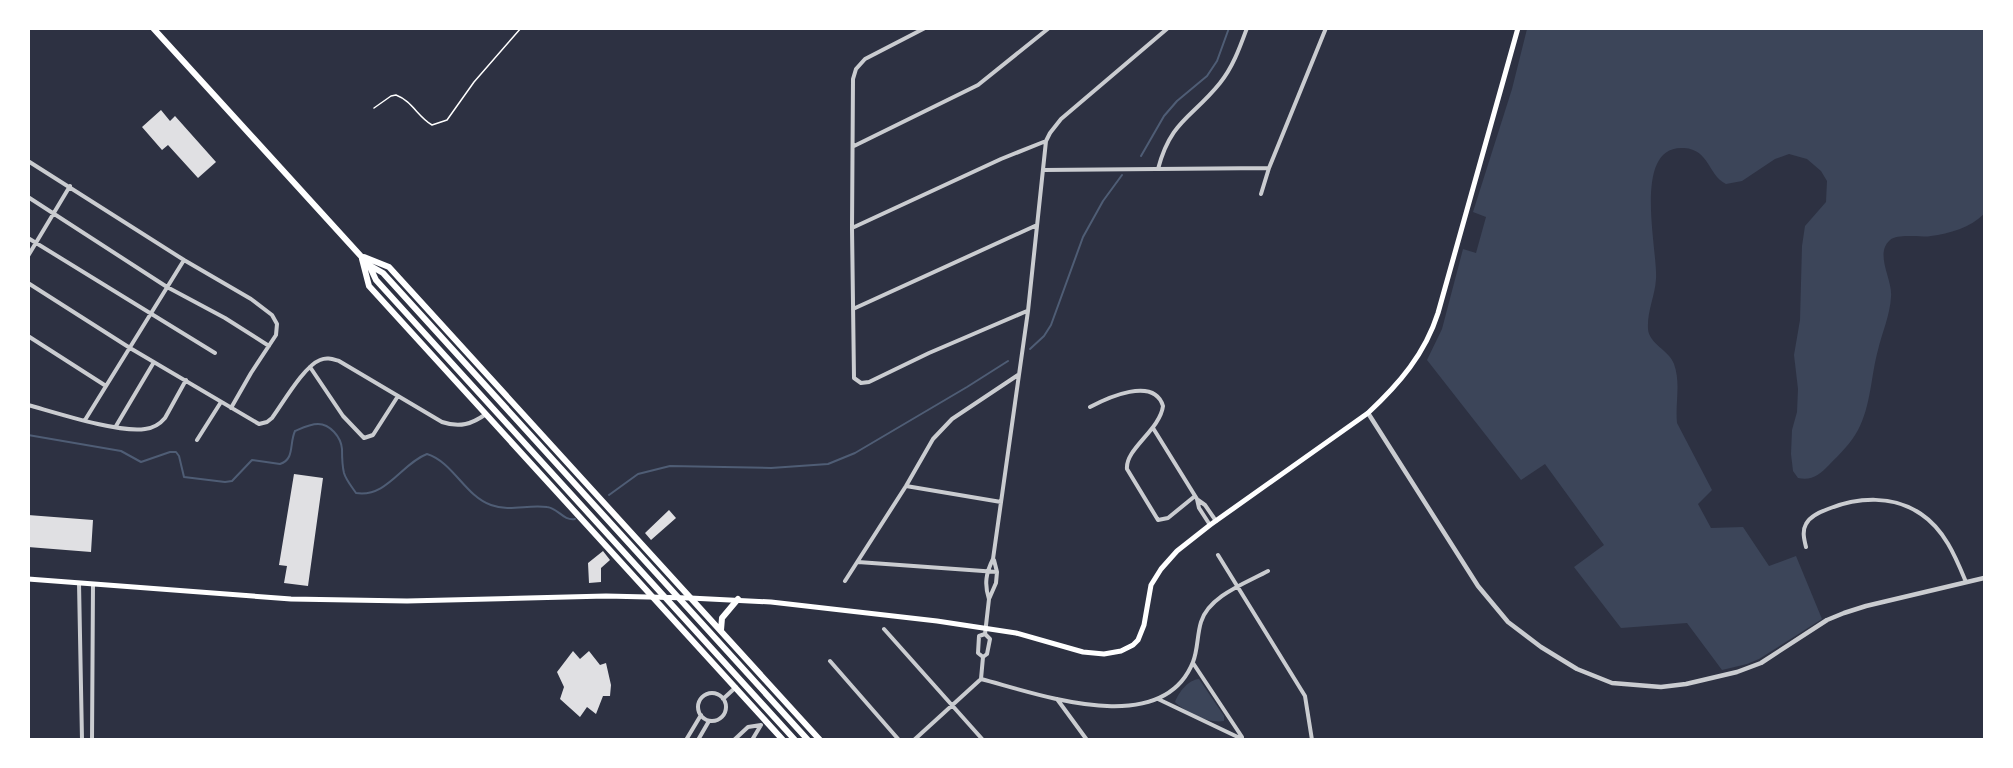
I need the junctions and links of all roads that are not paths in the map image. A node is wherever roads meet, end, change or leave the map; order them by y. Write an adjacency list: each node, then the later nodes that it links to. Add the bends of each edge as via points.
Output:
1 (153, 28): 23 (highway)
2 (925, 28): 9 (street, via 865,59 856,69)
3 (1049, 28): 9 (street, via 978,85)
4 (1168, 28): 8 (street, via 1061,119)
5 (1247, 28): 11 (street, via 1221,82 1170,135)
6 (1326, 28): 12 (street)
7 (1518, 28): 45 (main road, via 1432,333 1413,365)
8 (1047, 141): 13 (street); 19 (street)
9 (854, 146): 19 (street)
10 (28, 161): 14 (street)
11 (1158, 168): 12 (street); 13 (street)
12 (1269, 168): 15 (street)
13 (1044, 170): 18 (street)
14 (70, 186): 17 (street); 24 (street)
15 (1261, 194)
16 (28, 197): 17 (street)
17 (54, 213): 21 (street); 27 (street)
18 (1038, 225): 28 (street); 29 (street)
19 (852, 228): 28 (street)
20 (28, 238): 21 (street)
21 (36, 243): 22 (street); 30 (street)
22 (28, 256)
23 (361, 256): 25 (highway); 46 (highway, via 369,286); 47 (highway, via 389,267)
24 (184, 260): 27 (street); 32 (street, via 272,315 278,331)
25 (369, 265): 115 (highway, via 375,280); 116 (highway, via 383,273)
26 (28, 284): 33 (street)
27 (167, 287): 30 (street); 32 (street)
28 (853, 309): 29 (street, via 853,374 857,381 869,382)
29 (1028, 311): 37 (street)
30 (151, 315): 33 (street); 34 (street)
31 (28, 336): 39 (street)
32 (269, 346): 44 (street)
33 (130, 348): 35 (street); 39 (street)
34 (215, 353)
35 (154, 362): 38 (street); 49 (street)
36 (310, 367): 40 (street, via 318,360 333,359); 40 (street, via 343,416 364,438 373,435); 44 (street, via 267,422 259,424)
37 (1018, 375): 55 (street, via 942,429); 58 (street)
38 (186, 380): 41 (street); 49 (street, via 165,418 155,427 139,430)
39 (106, 386): 48 (street)
40 (398, 396): 46 (street, via 451,425 471,423)
41 (221, 402): 44 (street); 52 (street)
42 (28, 405): 48 (street)
43 (1090, 407): 50 (street, via 1126,392 1152,393 1163,406)
44 (231, 408)
45 (1368, 413): 61 (main road); 77 (street, via 1478,586 1508,622 1577,669 1612,683 1661,687 1737,672 1761,663 1844,613)
46 (486, 414): 51 (highway)
47 (525, 416): 51 (highway); 53 (highway)
48 (85, 420): 49 (street)
49 (116, 426)
50 (1153, 428): 57 (street); 57 (street, via 1129,458 1128,473 1161,520)
51 (505, 435): 54 (highway)
52 (197, 440)
53 (559, 454): 54 (highway); 56 (highway)
54 (539, 472): 59 (highway)
55 (906, 486): 58 (street); 68 (street)
56 (591, 489): 59 (highway); 60 (highway)
57 (1196, 498): 61 (street); 62 (street)
58 (1001, 502): 67 (street)
59 (572, 508): 63 (highway)
60 (621, 521): 63 (highway); 65 (highway)
61 (1216, 521): 62 (main road)
62 (1210, 525): 87 (main road, via 1161,569 1151,585 1142,634 1128,649 1083,652 1028,636)
63 (601, 540): 69 (highway)
64 (1806, 547): 77 (street, via 1804,527 1816,514 1848,502 1892,501 1921,514 1935,526 1955,555)
65 (648, 552): 69 (highway); 81 (highway)
66 (1218, 555): 79 (street)
67 (993, 559): 70 (street); 72 (street)
68 (858, 562): 70 (street); 75 (street)
69 (628, 570): 80 (highway)
70 (987, 571): 72 (street); 83 (street)
71 (1268, 571): 79 (street)
72 (997, 572): 83 (street)
73 (1984, 578): 77 (street)
74 (28, 579): 76 (main road)
75 (845, 581)
76 (79, 582): 78 (main road); 102 (street)
77 (1966, 582)
78 (93, 584): 80 (main road, via 357,601); 103 (street)
79 (1238, 588): 93 (street, via 1204,614); 122 (street, via 1305,696)
80 (653, 597): 81 (main road); 88 (highway)
81 (690, 598): 82 (main road); 84 (highway)
82 (738, 599): 86 (highway, via 722,618); 87 (main road)
83 (989, 599): 87 (street)
84 (711, 620): 86 (highway); 88 (highway)
85 (884, 628): 101 (street)
86 (721, 631): 89 (highway)
87 (985, 631): 90 (street, via 990,639); 90 (street, via 980,636 978,653)
88 (691, 639): 91 (highway)
89 (731, 642): 91 (highway); 94 (highway)
90 (983, 657): 95 (street)
91 (711, 661): 96 (highway)
92 (830, 661): 118 (street)
93 (1193, 663): 99 (street, via 1180,684); 107 (street)
94 (756, 669): 96 (highway); 100 (highway)
95 (981, 679): 98 (street); 101 (street)
96 (736, 687): 97 (street); 106 (highway)
97 (723, 699): 104 (street, via 716,693 702,697 698,706); 105 (street, via 723,717)
98 (1057, 699): 99 (street, via 1113,707); 121 (street)
99 (1158, 699): 107 (street)
100 (785, 702): 106 (highway); 117 (highway)
101 (952, 705): 119 (street); 120 (street)
102 (81, 713): 103 (street); 108 (street)
103 (92, 713): 109 (street)
104 (701, 715): 105 (street); 110 (street)
105 (709, 721): 111 (street)
106 (763, 722): 112 (street, via 748,727); 113 (street); 114 (highway)
107 (1244, 739)
108 (82, 740)
109 (92, 740)
110 (686, 740)
111 (698, 740)
112 (734, 740)
113 (752, 740)
114 (783, 740)
115 (795, 740)
116 (808, 740)
117 (820, 740)
118 (899, 740)
119 (914, 740)
120 (983, 740)
121 (1087, 740)
122 (1312, 740)

